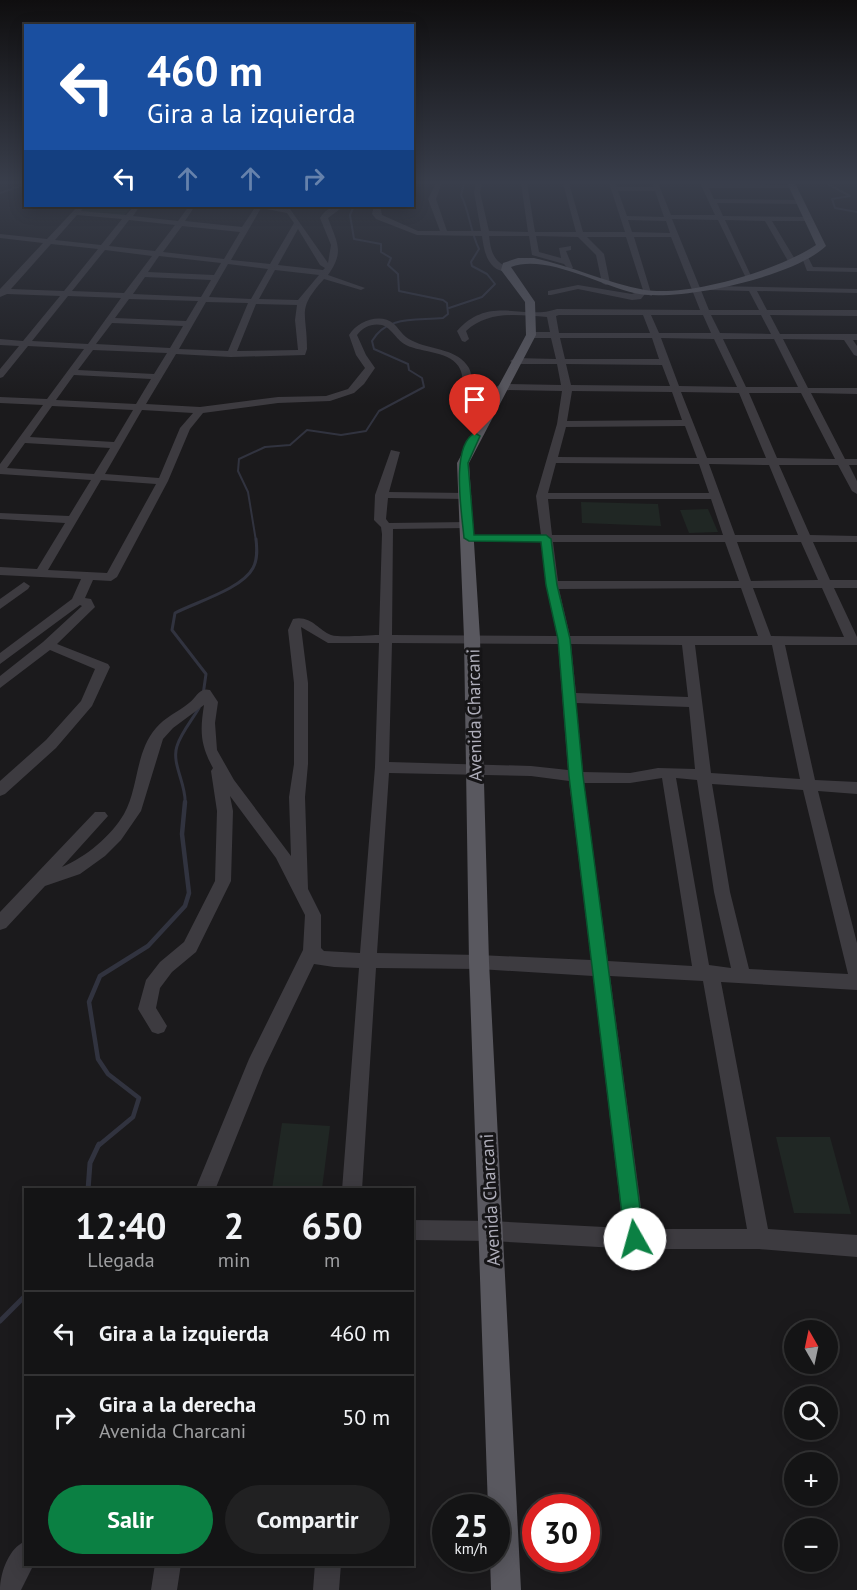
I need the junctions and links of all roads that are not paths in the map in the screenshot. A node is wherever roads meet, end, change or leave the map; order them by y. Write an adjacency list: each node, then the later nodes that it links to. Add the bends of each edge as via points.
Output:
1 (34, 257): 37 (street)
2 (94, 257): 38 (street)
3 (155, 257): 26 (street)
4 (194, 257): 19 (street)
5 (229, 257): 19 (street)
6 (278, 257): 21 (street)
7 (319, 257): 25 (street)
8 (332, 257): 25 (street)
9 (490, 257): 23 (street)
10 (547, 257): 22 (street)
11 (565, 257): 22 (street)
12 (601, 257): 30 (street)
13 (635, 257): 39 (street)
14 (683, 257): 33 (street)
15 (738, 257): 27 (street)
16 (790, 257): 20 (street)
17 (801, 257): 20 (main road)
18 (805, 257): 24 (street, via 810,270)
19 (227, 261): 21 (street); 28 (street)
20 (792, 261): 27 (main road)
21 (273, 266): 25 (street); 42 (street)
22 (568, 266): 23 (main road, via 523,260 509,263); 30 (main road)
23 (506, 270): 48 (main road)
24 (854, 270): 29 (street)
25 (326, 272): 31 (street); 43 (street)
26 (143, 274): 28 (street); 40 (street)
27 (749, 276): 32 (main road)
28 (216, 278): 41 (street)
29 (857, 278)
30 (608, 287): 36 (street, via 578,286); 39 (main road); 39 (street, via 632,297)
31 (361, 288)
32 (713, 288): 33 (main road); 34 (street)
33 (695, 290): 39 (main road); 44 (street)
34 (753, 291): 35 (street); 46 (street)
35 (857, 291)
36 (551, 292)
37 (2, 293): 38 (street)
38 (65, 293): 40 (street); 59 (street)
39 (645, 293)
40 (127, 296): 41 (street); 49 (street)
41 (204, 300): 42 (street); 50 (street)
42 (253, 302): 43 (street); 63 (street)
43 (300, 303): 63 (street, via 298,326 303,352)
44 (706, 311): 45 (street); 46 (street); 54 (street)
45 (646, 312): 48 (street); 53 (street)
46 (764, 312): 47 (street); 55 (street)
47 (857, 313)
48 (542, 314): 51 (main road, Avenida Charcani); 52 (street); 57 (street, via 491,314 466,325 461,332)
49 (109, 320): 50 (street); 60 (street)
50 (189, 324): 61 (street)
51 (531, 335): 52 (street); 64 (main road, Avenida Charcani)
52 (555, 336): 53 (street); 65 (street)
53 (655, 336): 54 (street); 66 (street)
54 (717, 336): 55 (street); 73 (street)
55 (777, 336): 56 (street); 74 (street)
56 (852, 337): 62 (street)
57 (465, 339)
58 (0, 342): 59 (street)
59 (25, 344): 60 (street); 68 (street)
60 (90, 347): 61 (street); 67 (street)
61 (173, 351): 63 (street); 69 (street)
62 (857, 353)
63 (231, 354)
64 (515, 361): 65 (street); 70 (main road, Avenida Charcani)
65 (559, 362): 66 (street); 71 (street)
66 (665, 362): 72 (street)
67 (71, 372): 69 (street); 77 (street)
68 (0, 375)
69 (158, 377): 78 (street)
70 (501, 387): 71 (street); 80 (main road, Avenida Charcani)
71 (567, 389): 72 (street); 82 (street)
72 (676, 390): 73 (street); 81 (street)
73 (742, 390): 74 (street); 88 (street)
74 (806, 390): 75 (street); 89 (street)
75 (857, 391)
76 (0, 400): 77 (street)
77 (50, 402): 78 (street); 83 (street)
78 (140, 407): 79 (street); 84 (street)
79 (200, 410): 80 (street, via 341,396 361,382 370,368 361,355 354,330 380,322 390,325 395,336 410,346 441,352 461,364 466,374 465,411); 93 (street, via 185,428)
80 (485, 420): 96 (main road, Avenida Charcani, via 466,453)
81 (688, 423): 82 (street); 87 (street)
82 (562, 424): 86 (street)
83 (22, 440): 84 (street); 91 (street)
84 (117, 445): 92 (street)
85 (395, 452): 95 (street)
86 (552, 460): 87 (street); 97 (street)
87 (703, 461): 88 (street); 98 (street)
88 (772, 461): 89 (street); 105 (street)
89 (842, 462): 90 (street); 94 (street)
90 (857, 462)
91 (0, 471): 92 (street)
92 (98, 477): 93 (street); 100 (street)
93 (163, 481): 109 (street, via 111,577)
94 (857, 491)
95 (381, 495): 96 (street); 101 (street, via 380,520)
96 (466, 496): 102 (main road, Avenida Charcani)
97 (542, 496): 98 (street); 103 (street)
98 (714, 496): 104 (street)
99 (0, 516): 100 (street)
100 (72, 520): 108 (street)
101 (386, 526): 102 (street); 117 (street)
102 (469, 531): 103 (street); 118 (main road, Avenida Charcani)
103 (546, 539): 104 (street); 110 (street)
104 (729, 539): 105 (street); 111 (street)
105 (806, 539): 106 (street); 112 (street)
106 (857, 539)
107 (0, 572): 108 (street)
108 (40, 574): 109 (street)
109 (89, 576): 115 (street)
110 (552, 585): 111 (street); 119 (street)
111 (746, 585): 112 (street); 122 (street)
112 (826, 585): 113 (street); 121 (street)
113 (857, 585)
114 (24, 586): 116 (street)
115 (77, 601): 123 (street, via 87,602 88,607); 124 (street)
116 (0, 605)
117 (384, 638): 118 (street); 129 (street); 139 (street, via 328,639 304,622 297,622 294,630 301,683 297,798)
118 (472, 638): 119 (street); 130 (main road, Avenida Charcani)
119 (564, 639): 120 (street); 126 (street)
120 (688, 640): 122 (street); 127 (street)
121 (855, 641): 122 (street)
122 (772, 642): 134 (street)
123 (48, 645): 125 (street); 136 (street, via 103,667 87,703 51,744)
124 (0, 660)
125 (0, 683)
126 (570, 698): 127 (street); 132 (street)
127 (695, 702): 133 (street)
128 (216, 762): 138 (street, via 210,750 211,702 205,693 201,702 157,736 133,810 124,825 75,868); 139 (street, via 282,854); 149 (street, via 225,811 223,881 190,947 152,985 147,1009)
129 (382, 767): 130 (street); 142 (street)
130 (475, 770): 132 (street); 143 (main road, Avenida Charcani)
131 (668, 773): 132 (street, via 630,778); 133 (street); 145 (street)
132 (576, 776): 144 (street)
133 (704, 777): 134 (street); 146 (street, via 729,932)
134 (809, 786): 135 (street); 147 (street)
135 (857, 788)
136 (0, 790)
137 (100, 816): 138 (street)
138 (39, 881): 140 (street)
139 (300, 890): 141 (street, via 313,915)
140 (0, 923)
141 (312, 950): 142 (street, via 319,958); 150 (street, via 256,1065)
142 (368, 958): 143 (street); 151 (street)
143 (479, 962): 144 (street); 153 (main road, Avenida Charcani)
144 (601, 968): 145 (street); 154 (street)
145 (706, 972): 146 (street); 155 (street)
146 (742, 975): 148 (street)
147 (857, 977)
148 (857, 982)
149 (158, 1026)
150 (206, 1188)
151 (352, 1188)
152 (414, 1230): 153 (street)
153 (491, 1231): 154 (street); 163 (main road, Avenida Charcani)
154 (635, 1239): 155 (street)
155 (759, 1239): 156 (street)
156 (857, 1246)
157 (24, 1557): 160 (street)
158 (168, 1566): 161 (street)
159 (327, 1566): 162 (street)
160 (7, 1590)
161 (164, 1590)
162 (326, 1590)
163 (506, 1590)

